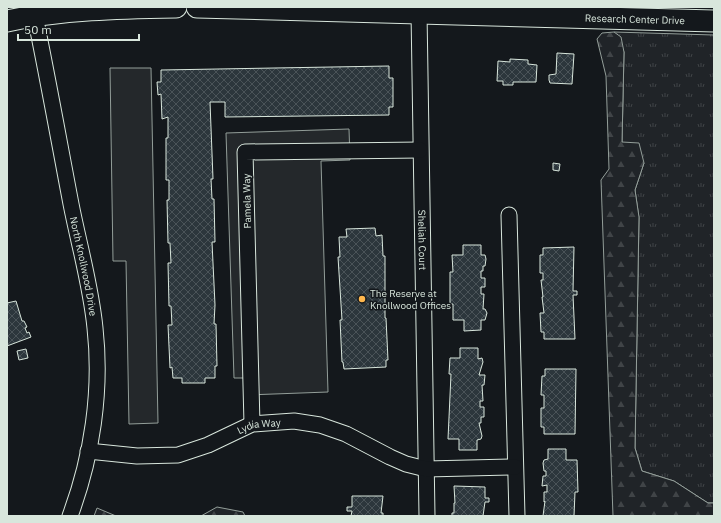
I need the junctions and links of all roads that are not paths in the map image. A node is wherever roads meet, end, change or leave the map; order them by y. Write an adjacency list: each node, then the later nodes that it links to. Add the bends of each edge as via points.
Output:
1 (176, 7): 4 (main road, via 104,8)
2 (197, 7): 3 (main road, Research Center Drive)
3 (419, 12): 6 (main road, Research Center Drive); 7 (street, Sheliah Court)
4 (36, 16): 5 (main road); 10 (street, North Knollwood Drive, via 96,329 97,391)
5 (7, 21)
6 (714, 21)
7 (420, 150): 9 (street, Pamela Way, via 245,152); 12 (street, Sheliah Court)
8 (509, 215): 11 (street)
9 (252, 424): 10 (street, Lydia Way, via 178,455 137,456); 12 (street, Lydia Way, via 294,421 320,425 346,434 401,462)
10 (88, 451): 13 (street, North Knollwood Drive)
11 (515, 467): 12 (street, Lydia Way); 15 (street)
12 (426, 469): 14 (street, Sheliah Court)
13 (70, 516)
14 (427, 516)
15 (517, 516)

